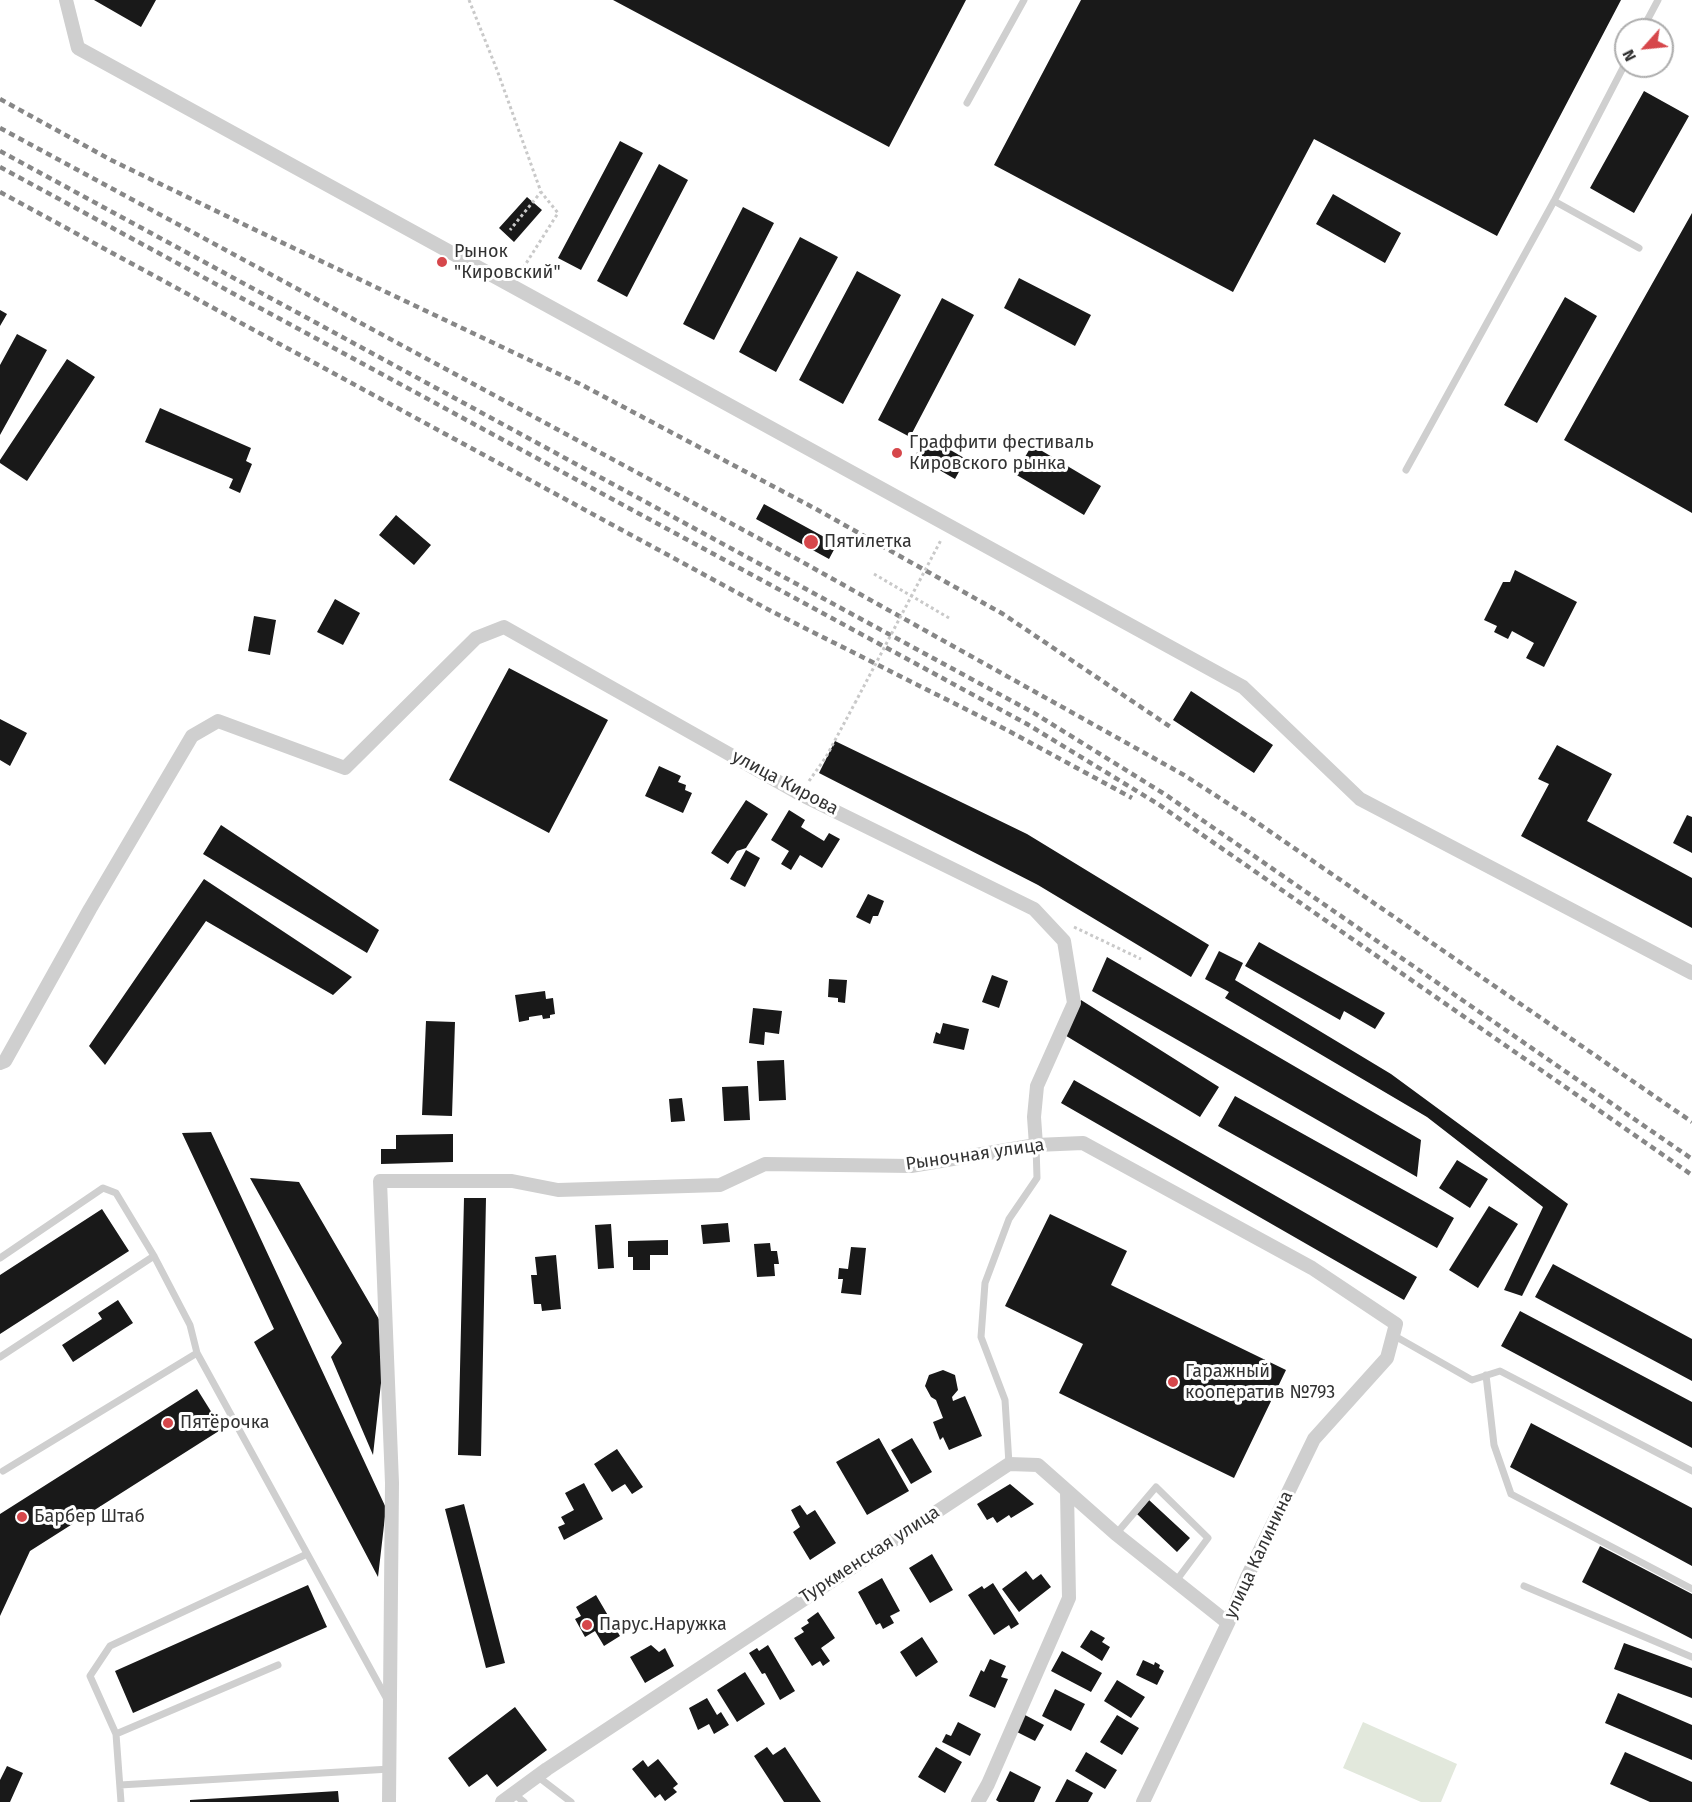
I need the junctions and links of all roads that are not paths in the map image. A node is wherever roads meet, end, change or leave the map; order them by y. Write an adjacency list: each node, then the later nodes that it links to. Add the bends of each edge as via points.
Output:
1 (66, 0): 10 (street, via 78,48 1243,687 1360,799)
2 (1024, 0): 6 (lane)
3 (1658, 0): 4 (lane)
4 (1648, 18)
5 (1618, 78): 7 (lane)
6 (967, 103)
7 (1554, 201): 8 (lane); 9 (lane)
8 (1639, 248)
9 (1406, 470)
10 (1692, 973)
11 (0, 1063): 12 (street, улица Кирова, via 5,1062 192,736 218,721 345,768 476,638 504,627 800,794 1034,909 1064,941 1074,1003 1037,1086)
12 (1036, 1145): 15 (street, Рыночная улица, via 1083,1143 1312,1268); 19 (lane, via 1037,1178 1009,1219 985,1283 981,1337 1005,1400); 31 (street, Рыночная улица, via 911,1166 765,1164 720,1185 558,1190 512,1181 380,1181 392,1483)
13 (154, 1256): 14 (lane, via 116,1193 102,1188); 16 (lane, via 190,1325); 17 (lane)
14 (0, 1258)
15 (1394, 1329): 18 (lane, via 1472,1380); 28 (street, улица Калинина, via 1387,1358 1314,1439)
16 (197, 1353): 20 (lane, via 3,1471); 24 (lane)
17 (0, 1357)
18 (1486, 1375): 21 (lane, via 1500,1371); 27 (lane, via 1494,1445 1511,1494)
19 (1009, 1464): 22 (street, via 1038,1465); 34 (street, Туркменская улица)
20 (0, 1467)
21 (1692, 1471)
22 (1067, 1491): 23 (street); 40 (street, via 1069,1598)
23 (1116, 1534): 25 (street); 25 (lane, via 1156,1487 1208,1538)
24 (307, 1554): 31 (lane); 32 (lane, via 110,1646 90,1676)
25 (1176, 1581): 28 (street)
26 (1524, 1586): 29 (lane)
27 (1692, 1589)
28 (1228, 1623): 41 (street, улица Калинина)
29 (1692, 1657)
30 (278, 1665): 32 (lane)
31 (391, 1707): 33 (street)
32 (116, 1734): 35 (lane)
33 (390, 1769): 35 (lane); 38 (street)
34 (537, 1776): 36 (street, Туркменская улица); 39 (lane)
35 (120, 1785): 37 (lane)
36 (513, 1799)
37 (121, 1802)
38 (389, 1802)
39 (571, 1802)
40 (978, 1802)
41 (1143, 1802)

